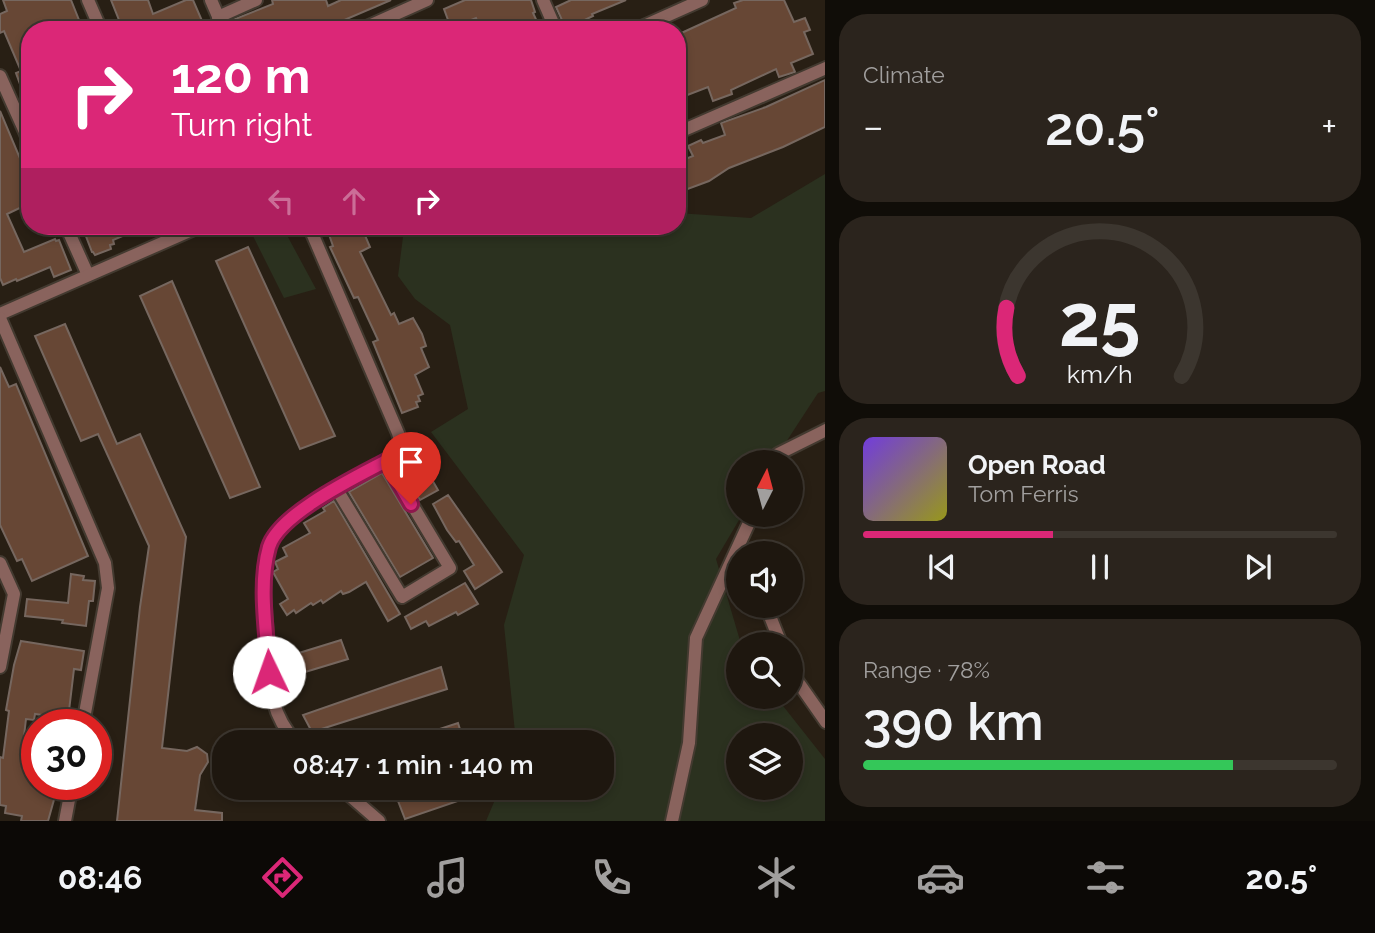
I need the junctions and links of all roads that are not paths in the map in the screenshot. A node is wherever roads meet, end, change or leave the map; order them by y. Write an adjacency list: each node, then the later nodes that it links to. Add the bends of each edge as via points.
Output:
1 (88, 0): 8 (street)
2 (211, 0): 7 (street)
3 (256, 0): 7 (street)
4 (427, 0): 10 (street)
5 (543, 0): 11 (street)
6 (702, 0): 12 (street)
7 (218, 17): 9 (street)
8 (97, 21)
9 (220, 21)
10 (380, 21)
11 (552, 21)
12 (655, 21)
13 (825, 68): 16 (street)
14 (0, 76): 15 (street)
15 (21, 123)
16 (686, 129)
17 (70, 235): 20 (street)
18 (177, 235): 20 (street)
19 (313, 235): 24 (street, via 398,433 402,447)
20 (88, 275): 21 (street)
21 (0, 316): 32 (street, via 105,563 107,587)
22 (825, 430): 23 (street)
23 (786, 450)
24 (386, 461): 25 (street); 25 (street, via 456,565 402,597)
25 (336, 488): 34 (street, via 290,519 269,544 264,596 271,697)
26 (748, 527): 27 (street)
27 (742, 540): 39 (street, via 696,638 689,743)
28 (0, 563): 29 (street, via 14,594)
29 (4, 626): 30 (street)
30 (0, 667)
31 (803, 690): 33 (street)
32 (86, 709)
33 (825, 722)
34 (287, 730)
35 (69, 800): 37 (street)
36 (355, 800): 38 (street)
37 (65, 821)
38 (380, 821)
39 (672, 821)

